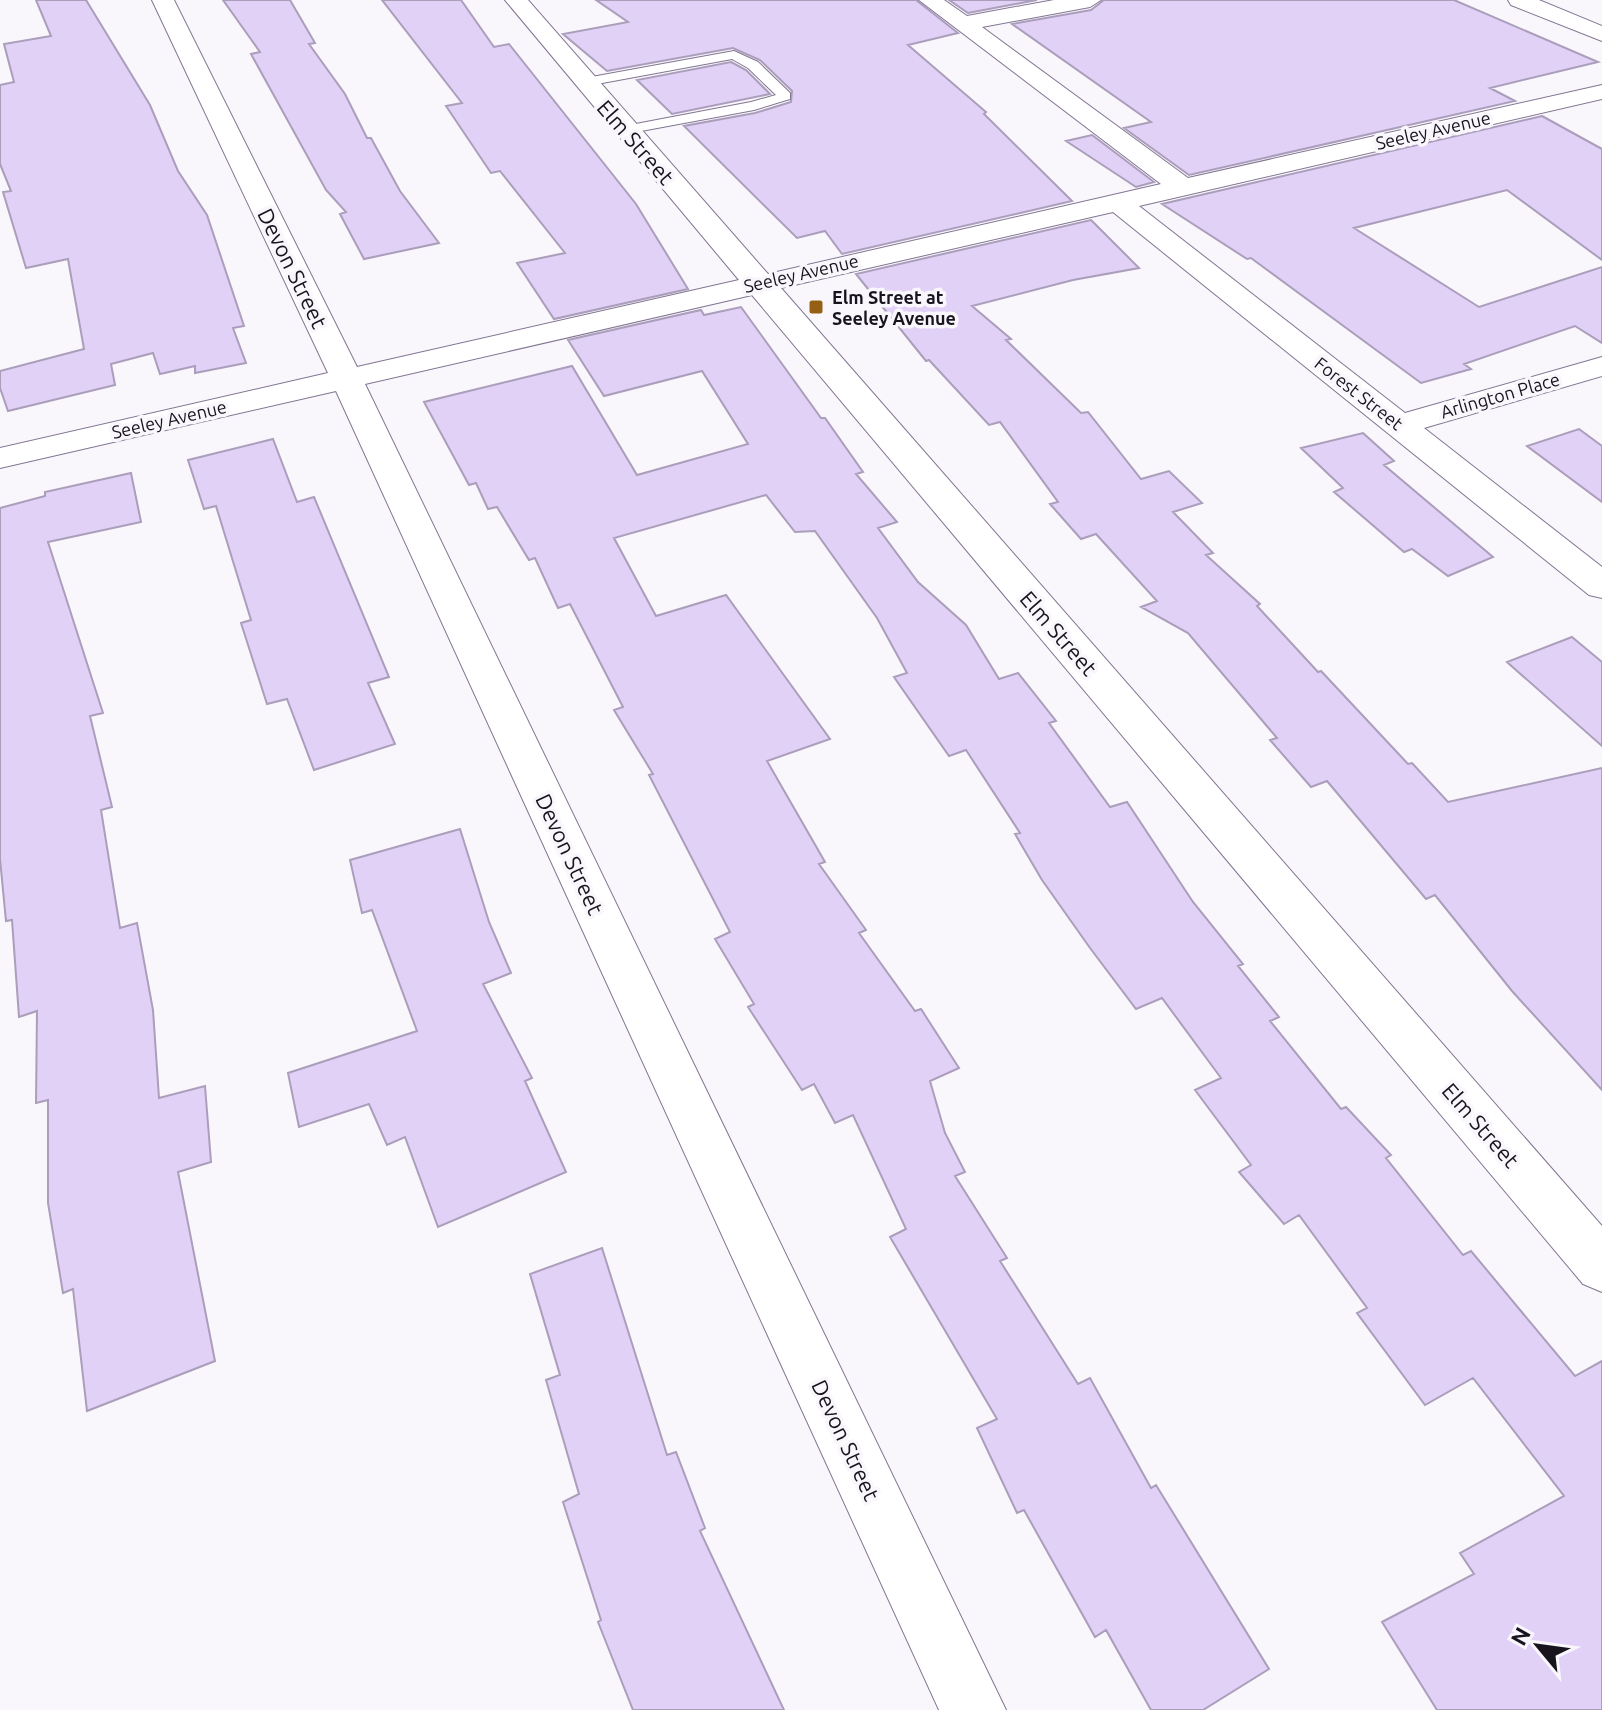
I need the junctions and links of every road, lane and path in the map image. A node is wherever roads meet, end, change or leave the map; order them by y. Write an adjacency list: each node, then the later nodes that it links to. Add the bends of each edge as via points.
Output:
1 (163, 0): 15 (street, Devon Street)
2 (516, 0): 8 (street, Elm Street)
3 (930, 0): 6 (street)
4 (1090, 0): 6 (street)
5 (1519, 0): 7 (street)
6 (962, 24): 11 (street)
7 (1602, 34)
8 (586, 82): 10 (street, Elm Street); 10 (lane, via 739,56 785,96)
9 (1602, 92): 11 (street, Seeley Avenue)
10 (625, 130): 13 (street, Elm Street)
11 (1182, 187): 12 (street, Seeley Avenue)
12 (1116, 201): 13 (street, Seeley Avenue); 16 (street, Forest Street)
13 (759, 283): 15 (street, Seeley Avenue); 19 (street, Elm Street)
14 (1602, 366): 16 (street, Arlington Place)
15 (346, 378): 17 (street, Seeley Avenue); 20 (street, Devon Street)
16 (1399, 425): 18 (street, Forest Street)
17 (0, 458)
18 (1602, 586)
19 (1602, 1266)
20 (973, 1710)

